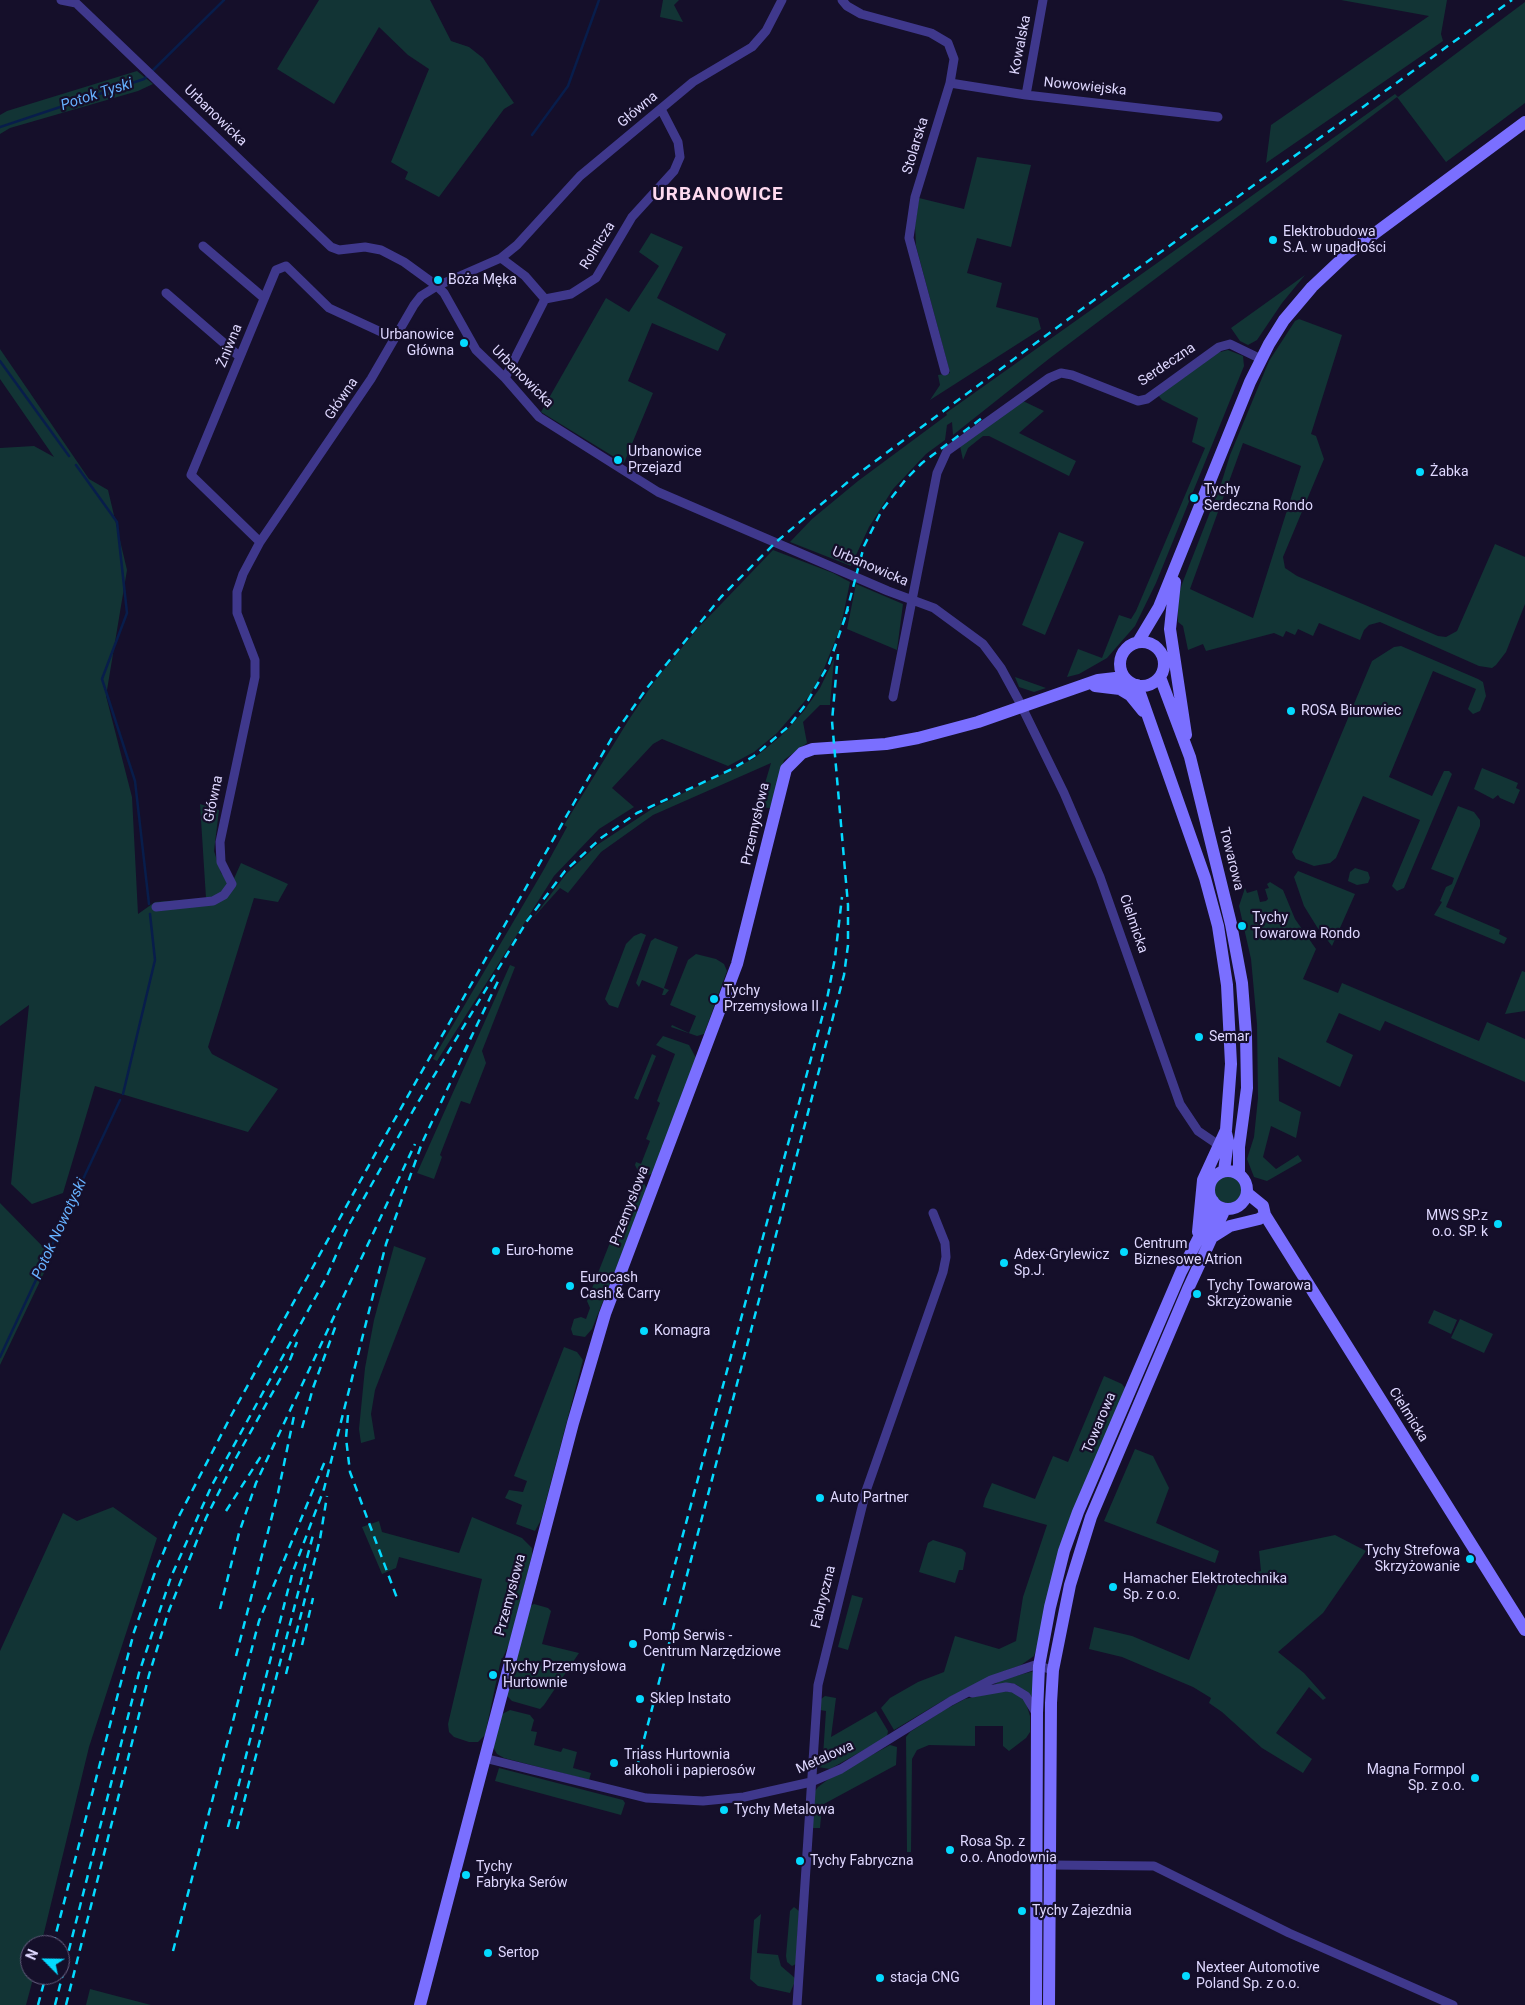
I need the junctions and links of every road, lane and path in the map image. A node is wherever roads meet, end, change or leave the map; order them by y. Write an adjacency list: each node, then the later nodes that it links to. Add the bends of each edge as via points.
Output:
1 (61, 0): 12 (street, Urbanowicka, via 76,3 331,247 339,250 365,247 381,250)
2 (782, 0): 7 (street, Główna, via 766,31 752,47 693,82)
3 (842, 0): 5 (street, Stolarska, via 861,14 932,33 948,43 954,59)
4 (1043, 0): 6 (street, Kowalska)
5 (950, 83): 6 (street, Nowowiejska); 19 (street, Stolarska, via 914,197 909,238)
6 (1026, 95): 8 (street, Nowowiejska)
7 (661, 109): 11 (street, Główna, via 580,176 517,245); 15 (street, Rolnicza, via 678,142 680,157 674,171 632,217 596,278 571,294)
8 (1218, 117)
9 (1525, 122): 18 (street, via 1327,271 1284,320)
10 (203, 246): 14 (street)
11 (501, 258): 12 (street, Główna); 15 (street, via 525,276)
12 (437, 286): 16 (street, Główna, via 416,301); 20 (street, Urbanowicka, via 472,345)
13 (166, 293): 17 (street)
14 (264, 298): 16 (street, Żniwna, via 276,270 286,266 330,308); 17 (street, Żniwna)
15 (545, 299): 20 (street)
16 (394, 338): 21 (street, Główna, via 372,380)
17 (240, 357): 21 (street, Żniwna, via 191,475)
18 (1261, 359): 22 (street); 23 (street, Serdeczna, via 1230,344 1219,347 1147,399 1138,401 1072,375 1048,378 947,450 941,460)
19 (945, 371)
20 (505, 378): 23 (street, Urbanowicka, via 539,417 658,492)
21 (260, 542): 37 (street, Główna, via 237,592 237,613 255,660 255,677 220,842 221,862 232,884 224,895 213,901)
22 (1182, 550): 24 (street); 36 (street, via 1173,591 1170,629)
23 (912, 600): 33 (street, Serdeczna); 34 (street, Urbanowicka, via 941,612 983,644 1001,668)
24 (1159, 607): 25 (street); 26 (street)
25 (1138, 642): 26 (street); 27 (street, via 1128,647)
26 (1153, 645): 29 (street, via 1164,659)
27 (1120, 662): 28 (street); 30 (street, Przemysłowa)
28 (1124, 676): 30 (street, Przemysłowa); 31 (street)
29 (1160, 677): 31 (street, via 1147,685); 36 (street, Towarowa)
30 (1098, 680): 32 (street, Przemysłowa)
31 (1137, 685): 35 (street)
32 (1080, 686): 34 (street, Przemysłowa); 35 (street, via 1120,689 1130,695)
33 (894, 698)
34 (1021, 706): 39 (street, Cielmicka, via 1064,792 1106,892 1180,1104 1198,1132); 53 (street, Przemysłowa, via 978,722 918,738 886,744 813,749 802,753 786,769 737,964 605,1314)
35 (1148, 720): 38 (street, via 1205,878 1218,926 1230,1008 1231,1064)
36 (1190, 757): 41 (street, Towarowa, via 1231,924 1245,1008 1247,1088 1239,1147)
37 (156, 907)
38 (1226, 1130): 39 (street); 40 (street, via 1228,1141)
39 (1220, 1146): 47 (street, via 1203,1180 1197,1225)
40 (1224, 1171): 41 (street); 43 (street, via 1210,1182)
41 (1239, 1174): 42 (street, via 1245,1181)
42 (1245, 1197): 44 (street, via 1235,1208); 46 (street, Cielmicka, via 1262,1206)
43 (1213, 1201): 44 (street); 47 (street, Towarowa)
44 (1225, 1208): 47 (street, Towarowa)
45 (933, 1213): 54 (street, Fabryczna, via 945,1244 943,1272 866,1490 820,1672)
46 (1265, 1215): 47 (street); 48 (street, Cielmicka)
47 (1204, 1238): 49 (street, Towarowa, via 1181,1272 1078,1512 1056,1578); 50 (street, Towarowa, via 1091,1518 1070,1585)
48 (1525, 1630)
49 (1040, 1666): 50 (street); 51 (street, Metalowa, via 1030,1666 992,1680); 52 (street, Towarowa)
50 (1053, 1670): 55 (street, Towarowa)
51 (967, 1694): 52 (street, via 1013,1688 1026,1696); 54 (street, Metalowa, via 840,1769)
52 (1037, 1713): 56 (street, Towarowa)
53 (484, 1758): 54 (street, Metalowa, via 646,1798 681,1801 731,1799); 57 (street, Przemysłowa)
54 (811, 1782): 58 (street, Fabryczna)
55 (1050, 1865): 56 (street, Towarowa); 59 (street, via 1154,1866 1289,1934)
56 (1043, 2000)
57 (420, 2005)
58 (797, 2005)
59 (1453, 2005)

